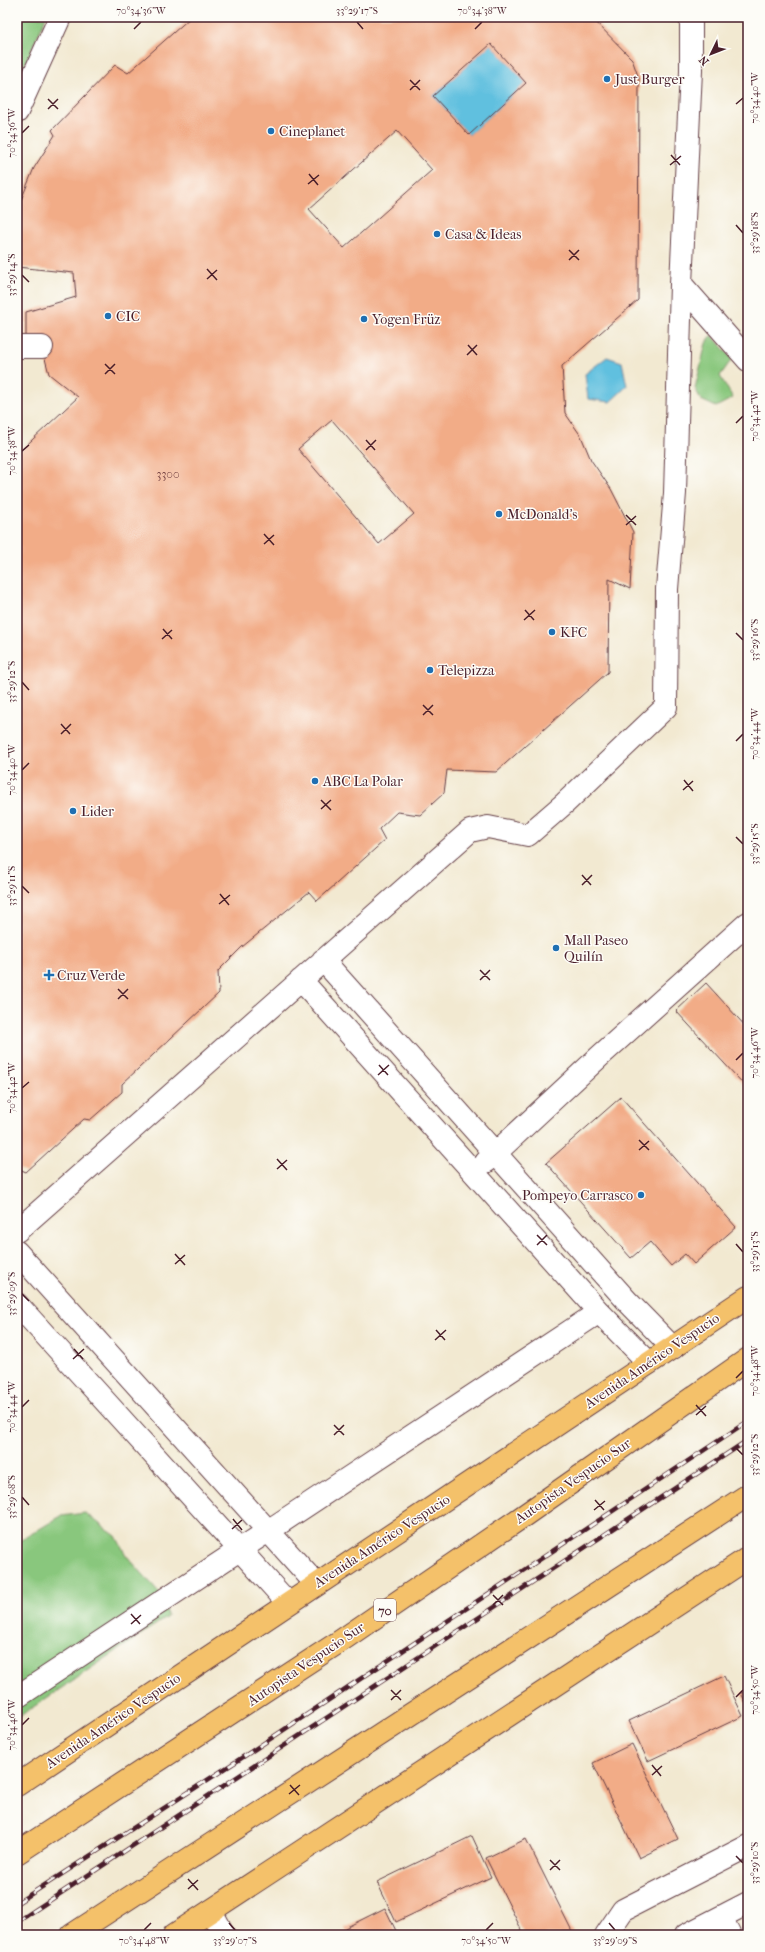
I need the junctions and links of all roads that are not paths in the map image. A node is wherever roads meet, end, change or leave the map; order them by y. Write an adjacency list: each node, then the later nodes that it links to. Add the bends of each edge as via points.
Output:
1 (60, 17): 3 (street)
2 (691, 17): 4 (street, via 691,71)
3 (17, 112)
4 (681, 284): 7 (street); 9 (street, via 675,493 667,589 666,707 528,835 488,827 470,831)
5 (17, 347): 6 (street)
6 (42, 347)
7 (748, 360)
8 (748, 923): 11 (street)
9 (323, 960): 10 (street); 11 (street)
10 (301, 980): 12 (street); 13 (street)
11 (496, 1153): 12 (street); 18 (street, via 628,1302)
12 (475, 1173): 17 (street)
13 (17, 1232)
14 (17, 1252): 22 (street)
15 (748, 1297): 18 (main road, Avenida Américo Vespucio)
16 (17, 1304): 23 (street)
17 (600, 1312): 20 (street); 22 (street)
18 (673, 1348): 20 (main road, Avenida Américo Vespucio)
19 (748, 1359): 30 (main road, Autopista Vespucio Sur / 70, via 348,1636)
20 (649, 1363): 25 (main road, Avenida Américo Vespucio)
21 (748, 1495): 34 (main road)
22 (269, 1531): 23 (street); 25 (street)
23 (240, 1551): 26 (street); 27 (street, via 192,1580)
24 (748, 1558): 32 (main road)
25 (316, 1584): 26 (main road, Avenida Américo Vespucio)
26 (288, 1603): 28 (main road, Avenida Américo Vespucio)
27 (17, 1697)
28 (17, 1785)
29 (748, 1846): 37 (street, via 623,1910)
30 (17, 1853)
31 (748, 1903): 33 (street)
32 (211, 1911): 35 (main road); 36 (street)
33 (725, 1926): 38 (street)
34 (72, 1935)
35 (174, 1935)
36 (224, 1935)
37 (606, 1935)
38 (686, 1935)

